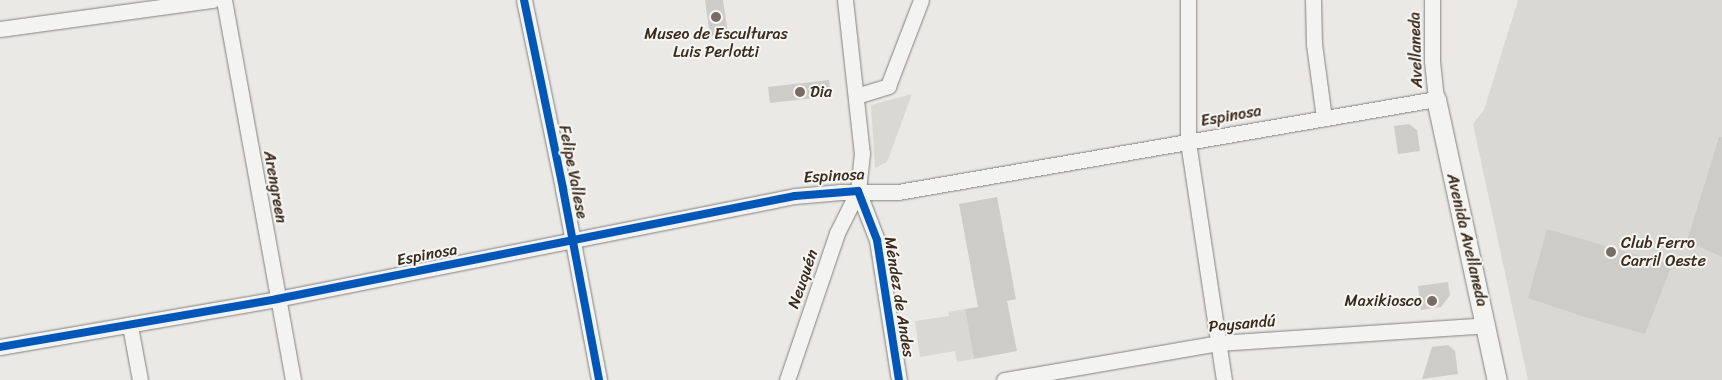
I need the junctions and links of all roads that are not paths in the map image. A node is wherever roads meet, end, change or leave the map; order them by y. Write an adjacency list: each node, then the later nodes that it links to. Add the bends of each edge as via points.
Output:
1 (213, 0): 9 (street)
2 (224, 0): 16 (street, Arengreen)
3 (524, 0): 15 (street, Felipe Vallese)
4 (845, 0): 10 (street, Méndez de Andes)
5 (921, 0): 10 (street, via 888,86)
6 (1188, 0): 13 (street)
7 (1314, 0): 12 (street, via 1314,44)
8 (1432, 0): 11 (street, Avellaneda)
9 (0, 29)
10 (856, 96): 14 (street, Méndez de Andes, via 862,153)
11 (1436, 99): 12 (street, Espinosa); 17 (main road, Avenida Avellaneda)
12 (1324, 118): 13 (street, Espinosa)
13 (1188, 142): 14 (street, Espinosa, via 898,192); 19 (street)
14 (858, 192): 15 (street, Espinosa, via 795,196); 24 (street, Neuquén, via 837,233); 25 (street, Méndez de Andes, via 877,240)
15 (572, 240): 16 (street, Espinosa); 23 (street, Felipe Vallese)
16 (277, 300): 18 (street, Espinosa); 22 (street, Arengreen)
17 (1486, 325): 19 (street, Paysandú); 28 (main road, Avenida Avellaneda)
18 (130, 326): 20 (street, Espinosa); 21 (street)
19 (1218, 343): 26 (street, Paysandú); 27 (street)
20 (0, 347)
21 (140, 380)
22 (293, 380)
23 (598, 380)
24 (787, 380)
25 (899, 380)
26 (1004, 380)
27 (1224, 380)
28 (1497, 380)

